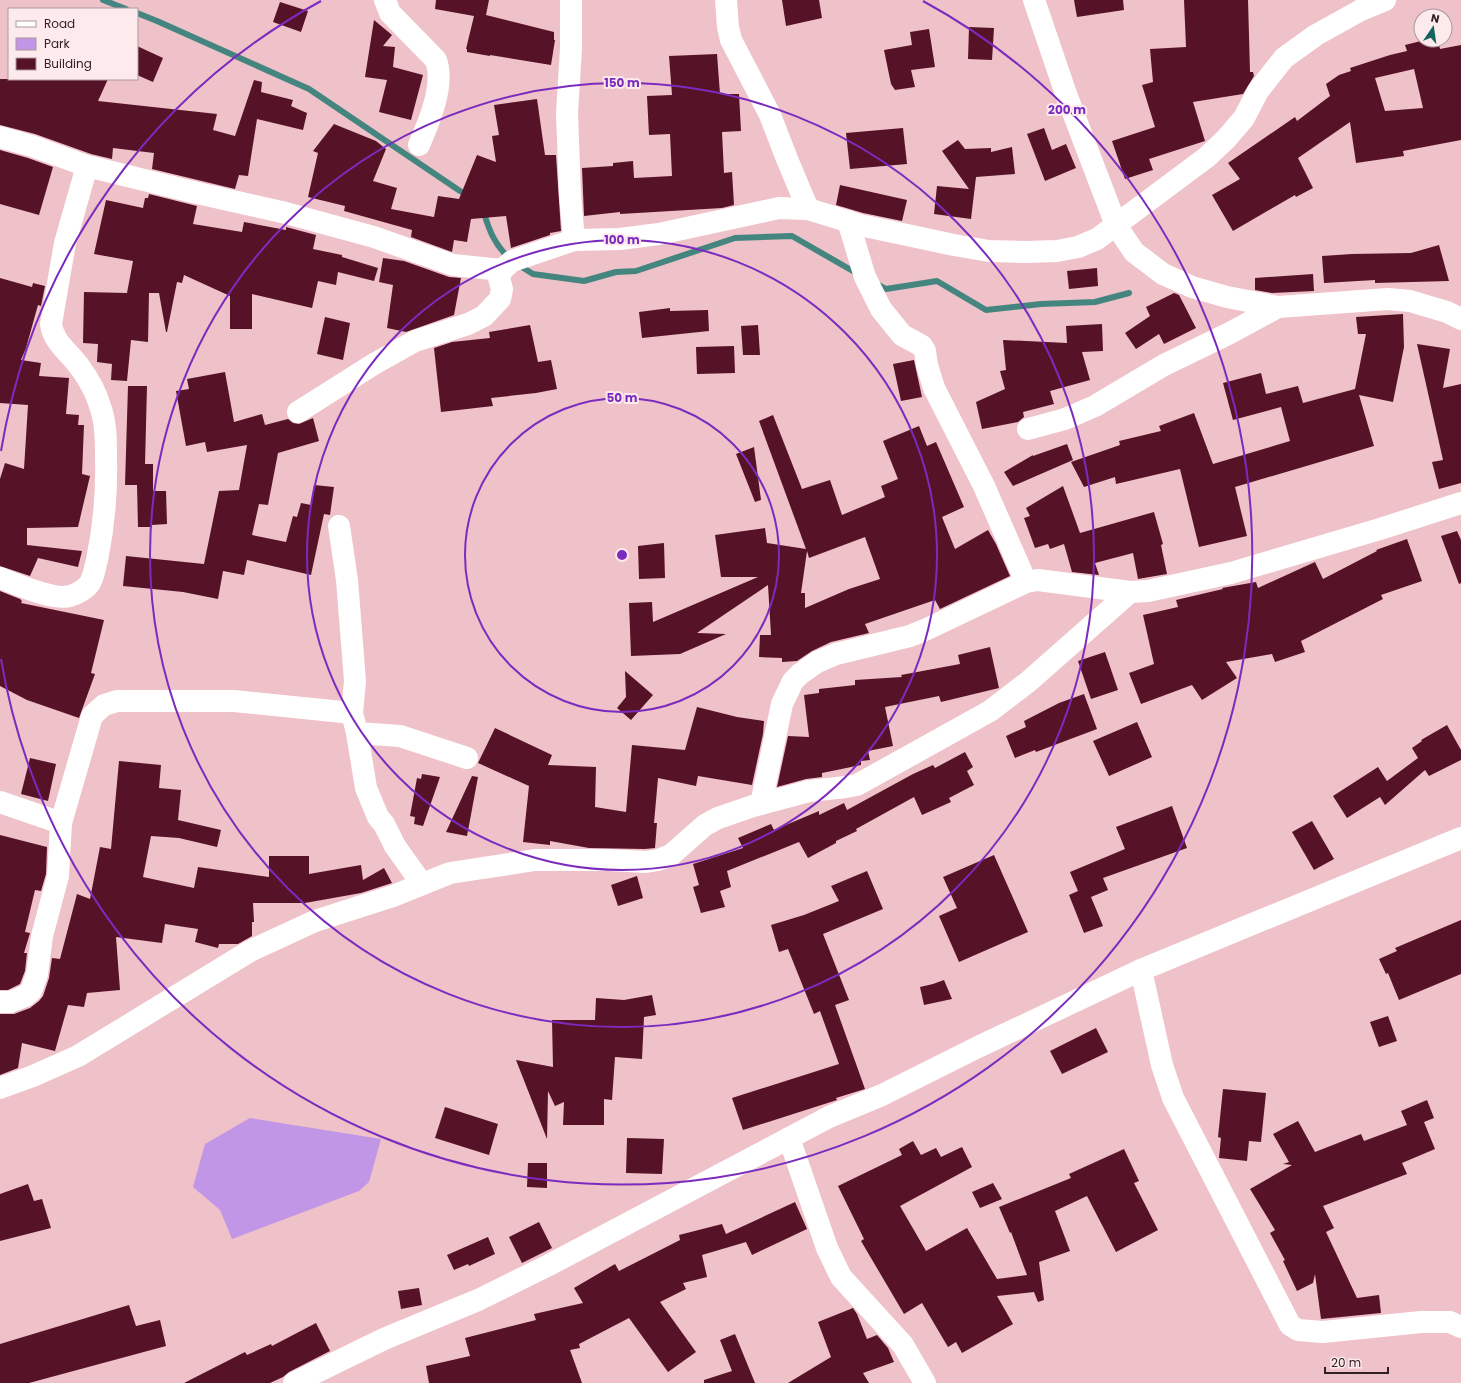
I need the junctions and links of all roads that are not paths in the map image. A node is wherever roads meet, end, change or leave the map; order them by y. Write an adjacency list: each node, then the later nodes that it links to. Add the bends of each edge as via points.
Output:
1 (385, 0): 7 (street, via 390,13 436,60 439,68 438,86 429,122)
2 (571, 0): 12 (street, via 567,113)
3 (726, 0): 9 (street, via 731,40 770,116)
4 (1034, 0): 11 (street, via 1066,94)
5 (1385, 0): 11 (street, via 1316,35 1284,58 1258,91 1244,118 1226,139 1207,157)
6 (0, 137): 8 (street)
7 (419, 145)
8 (87, 166): 13 (street, via 286,213 374,237 453,265); 20 (street, via 65,243 52,332 87,378 101,407 106,438 107,477 102,536 92,578 86,588 75,594 47,594)
9 (808, 209): 10 (street); 12 (street, via 779,208 659,234 620,239)
10 (848, 221): 11 (street, via 954,246 989,251 1025,252 1057,251 1078,247 1097,239); 21 (street, via 865,277 881,309 902,335 922,346 934,388 984,486)
11 (1116, 225): 14 (street, via 1134,252 1163,274 1192,287)
12 (574, 240): 13 (street, via 512,261)
13 (502, 270): 16 (street, via 499,278 502,289 500,300 484,316 468,324 415,341)
14 (1278, 307): 15 (street, via 1388,299 1447,312); 17 (street, via 1164,365 1095,406 1065,419)
15 (1461, 319)
16 (298, 412)
17 (1028, 429)
18 (1461, 503): 22 (street, via 1380,530 1230,573 1148,591)
19 (339, 526): 23 (street, via 347,580 355,681)
20 (0, 578)
21 (1026, 582): 22 (street, via 1038,580); 26 (street, via 910,636 836,654 817,662 800,674 793,681 782,704)
22 (1130, 592): 26 (street, via 1064,652 990,711 857,784)
23 (354, 723): 24 (street); 27 (street, via 234,701 117,701 104,705 92,716); 29 (street, via 366,788 378,817)
24 (467, 758)
25 (0, 802): 27 (street)
26 (761, 804): 29 (street, via 705,824 671,855 658,860 535,860 450,872)
27 (61, 823): 31 (street, via 58,876 42,936 37,974 31,991 25,996 10,1002)
28 (1461, 838): 30 (street)
29 (422, 884): 32 (street, via 315,921 250,951 78,1056)
30 (1141, 970): 33 (street); 34 (street, via 1172,1098 1290,1325 1298,1330 1324,1332 1421,1322 1450,1322)
31 (0, 1002)
32 (0, 1088)
33 (789, 1138): 35 (street, via 549,1265 478,1300 384,1339); 36 (street, via 827,1248 841,1277 903,1346)
34 (1461, 1327)
35 (294, 1383)
36 (925, 1383)

